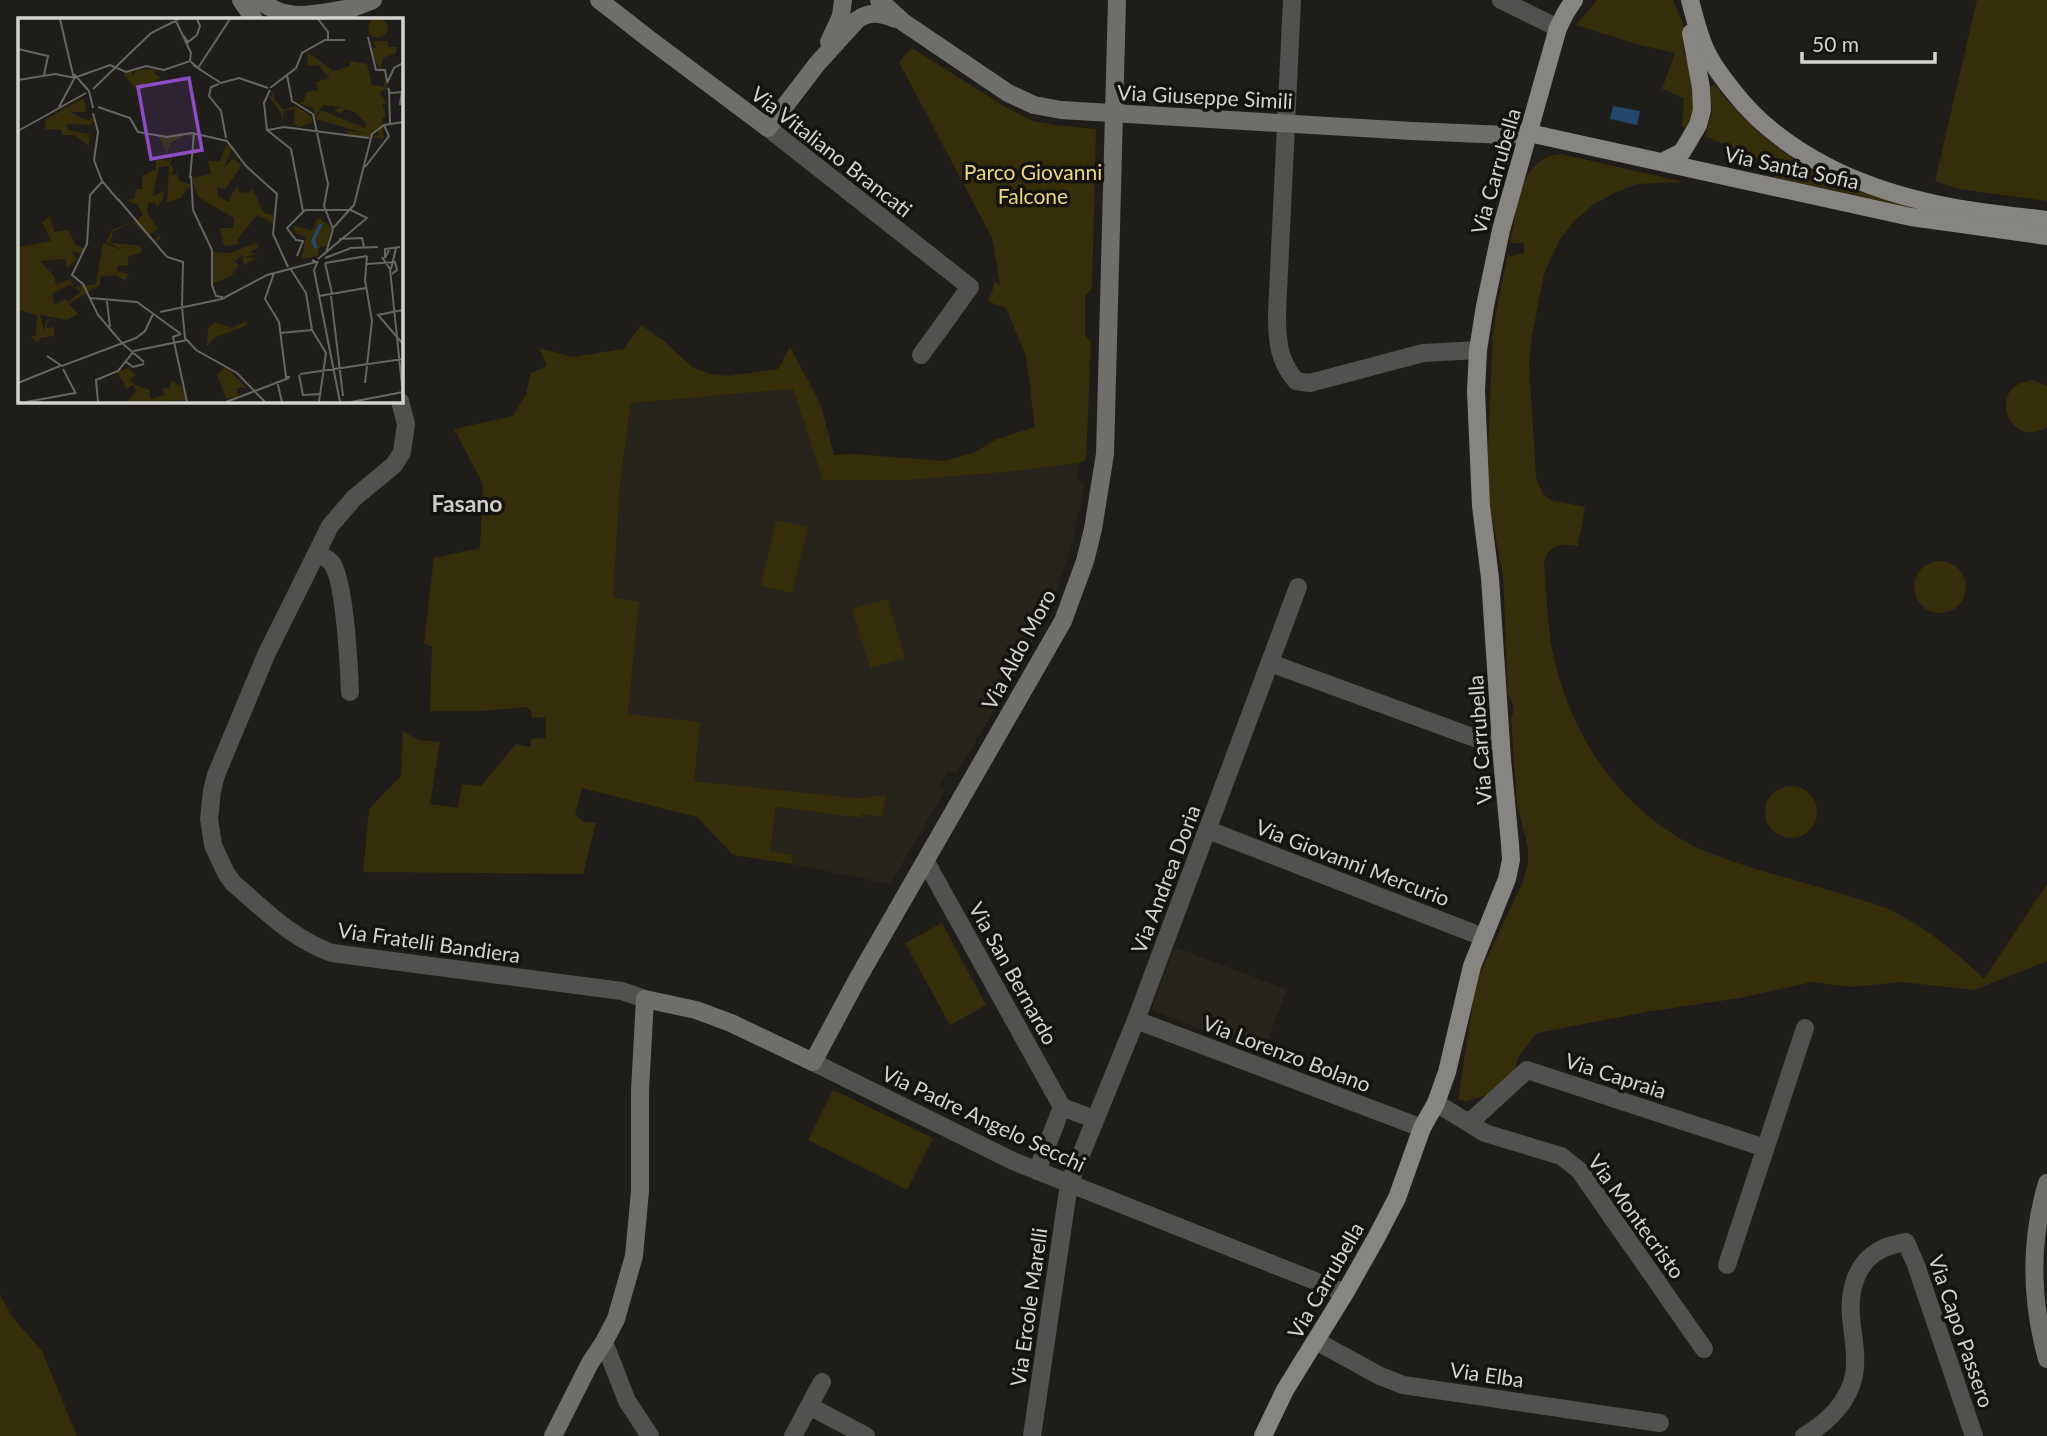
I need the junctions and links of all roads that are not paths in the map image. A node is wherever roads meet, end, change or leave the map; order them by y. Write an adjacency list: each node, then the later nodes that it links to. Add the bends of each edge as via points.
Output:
1 (241, 0): 14 (street)
2 (259, 0): 13 (street)
3 (373, 0): 12 (street)
4 (600, 0): 21 (street, Via Vitaliano Brancati)
5 (843, 0): 18 (street, via 839,23)
6 (879, 0): 16 (street, Via Giuseppe Simili)
7 (1117, 0): 19 (street, Via Aldo Moro)
8 (1292, 0): 20 (street)
9 (1501, 0): 17 (street)
10 (1574, 0): 17 (main road, Via Carrubella)
11 (1686, 5): 23 (main road, via 1702,110 1682,152); 24 (main road, Via Santa Sofia, via 1720,75 1742,103 1813,160 1915,199)
12 (345, 9): 13 (street); 15 (street)
13 (280, 16)
14 (253, 18)
15 (329, 18)
16 (903, 22): 18 (street, Via Giuseppe Simili, via 879,13 864,15); 19 (street, Via Giuseppe Simili, via 1008,93 1034,105)
17 (1558, 28): 22 (main road, Via Carrubella)
18 (817, 64): 21 (street, Via Giuseppe Simili)
19 (1115, 113): 20 (street, Via Giuseppe Simili); 35 (street, Via Aldo Moro, via 1105,454 1085,561 1063,621)
20 (1286, 124): 22 (street, Via Giuseppe Simili); 26 (street, via 1276,313 1277,343 1287,371 1296,381 1310,383 1423,353)
21 (768, 128): 27 (street, Via Vitaliano Brancati, via 970,287)
22 (1529, 133): 23 (main road, Via Santa Sofia); 26 (main road, Via Carrubella, via 1501,230)
23 (1662, 162): 25 (main road, Via Santa Sofia, via 1911,217)
24 (2047, 220)
25 (2047, 236)
26 (1478, 350): 33 (main road, Via Carrubella, via 1481,506)
27 (920, 355)
28 (400, 402): 29 (street, Via Fratelli Bandiera, via 406,424 402,452 394,465 343,510)
29 (317, 553): 32 (street, via 330,561 337,576); 37 (street, Via Fratelli Bandiera, via 266,655 216,775 209,819 214,845 233,883 293,934 332,953 622,991)
30 (1298, 587): 31 (street, Via Andrea Doria)
31 (1270, 663): 33 (street, via 1483,741); 34 (street, Via Andrea Doria)
32 (350, 692)
33 (1501, 740): 36 (main road, Via Carrubella, via 1511,860)
34 (1208, 830): 36 (street, Via Giovanni Mercurio); 38 (street, Via Andrea Doria)
35 (926, 862): 40 (street, Via Aldo Moro); 42 (street, Via San Bernardo)
36 (1483, 937): 41 (main road, Via Carrubella)
37 (645, 999): 40 (street, Via Padre Angelo Secchi, via 731,1023); 53 (street, via 637,1241 616,1319)
38 (1136, 1020): 43 (street, Via Andrea Doria); 45 (street, Via Lorenzo Bolano)
39 (1805, 1028): 46 (street)
40 (813, 1062): 47 (street, Via Padre Angelo Secchi)
41 (1436, 1102): 44 (street, Via Montecristo); 45 (main road, Via Carrubella)
42 (1062, 1107): 43 (street); 47 (street)
43 (1094, 1119): 49 (street, Via Andrea Doria)
44 (1469, 1123): 46 (street, Via Capraia, via 1527,1070); 54 (street, Via Montecristo, via 1485,1133 1561,1156 1579,1170)
45 (1422, 1128): 51 (main road, Via Carrubella, via 1397,1198)
46 (1765, 1148): 50 (street)
47 (1037, 1171): 49 (street, Via Padre Angelo Secchi)
48 (2047, 1183): 55 (street, via 2034,1278)
49 (1069, 1184): 51 (street, Via Padre Angelo Secchi); 63 (street, Via Ercole Marelli)
50 (1727, 1265)
51 (1345, 1293): 52 (main road, Via Carrubella)
52 (1317, 1340): 58 (street, Via Elba, via 1403,1385); 64 (main road, Via Carrubella)
53 (604, 1342): 59 (street); 60 (street, via 627,1401)
54 (1704, 1349)
55 (2047, 1359)
56 (821, 1382): 57 (street)
57 (809, 1406): 61 (street); 62 (street)
58 (1660, 1423)
59 (553, 1436)
60 (650, 1436)
61 (793, 1436)
62 (866, 1436)
63 (1032, 1436)
64 (1263, 1436)
65 (1804, 1436): 66 (street, Via Capo Passero, via 1838,1409 1851,1386 1856,1362 1851,1291 1861,1267 1882,1248 1906,1242)
66 (1974, 1436)

